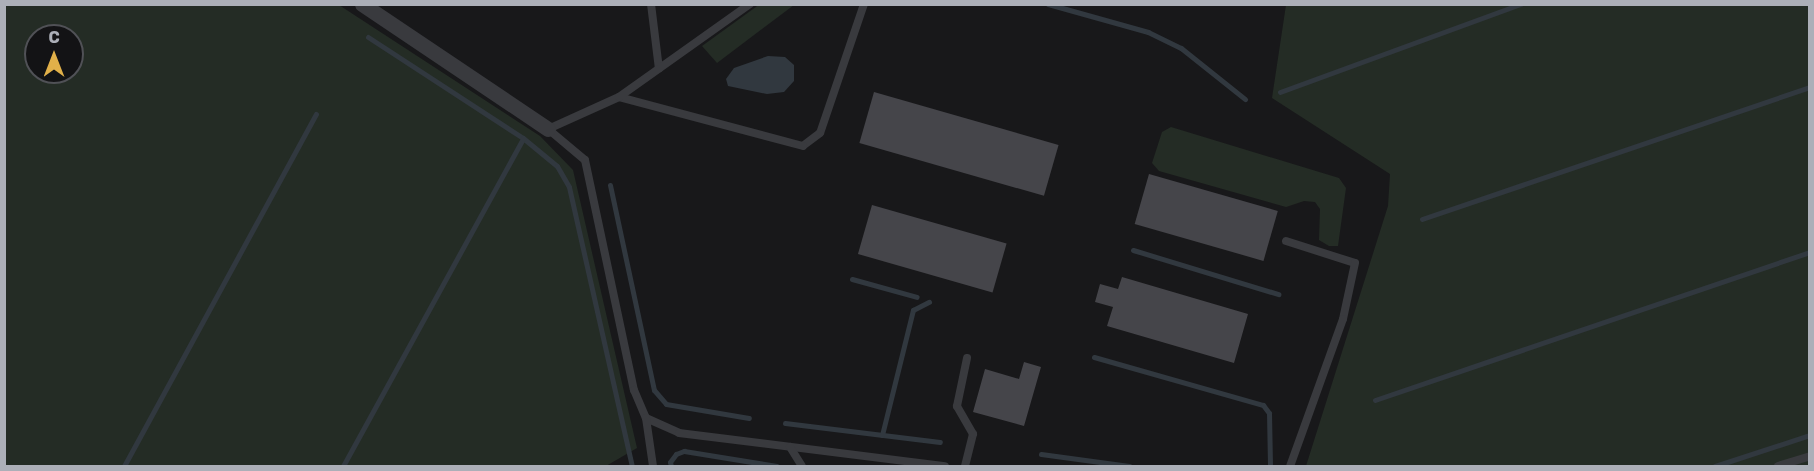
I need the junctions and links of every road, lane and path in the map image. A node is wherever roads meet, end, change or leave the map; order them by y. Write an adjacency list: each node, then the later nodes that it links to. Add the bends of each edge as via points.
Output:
1 (362, 4): 7 (street)
2 (651, 4): 5 (lane)
3 (750, 4): 5 (lane)
4 (864, 4): 6 (lane, via 820,133 802,146)
5 (659, 69): 6 (lane)
6 (619, 97): 7 (lane)
7 (548, 129): 10 (lane, via 585,160 634,390)
8 (1286, 241): 17 (lane, via 1356,263 1343,319)
9 (967, 358): 16 (lane, via 957,406 973,434)
10 (646, 418): 11 (lane, via 679,433); 13 (lane)
11 (790, 447): 14 (lane); 15 (lane)
12 (1809, 456): 18 (lane)
13 (653, 466)
14 (802, 466)
15 (945, 466)
16 (965, 466)
17 (1290, 466)
18 (1778, 466)

